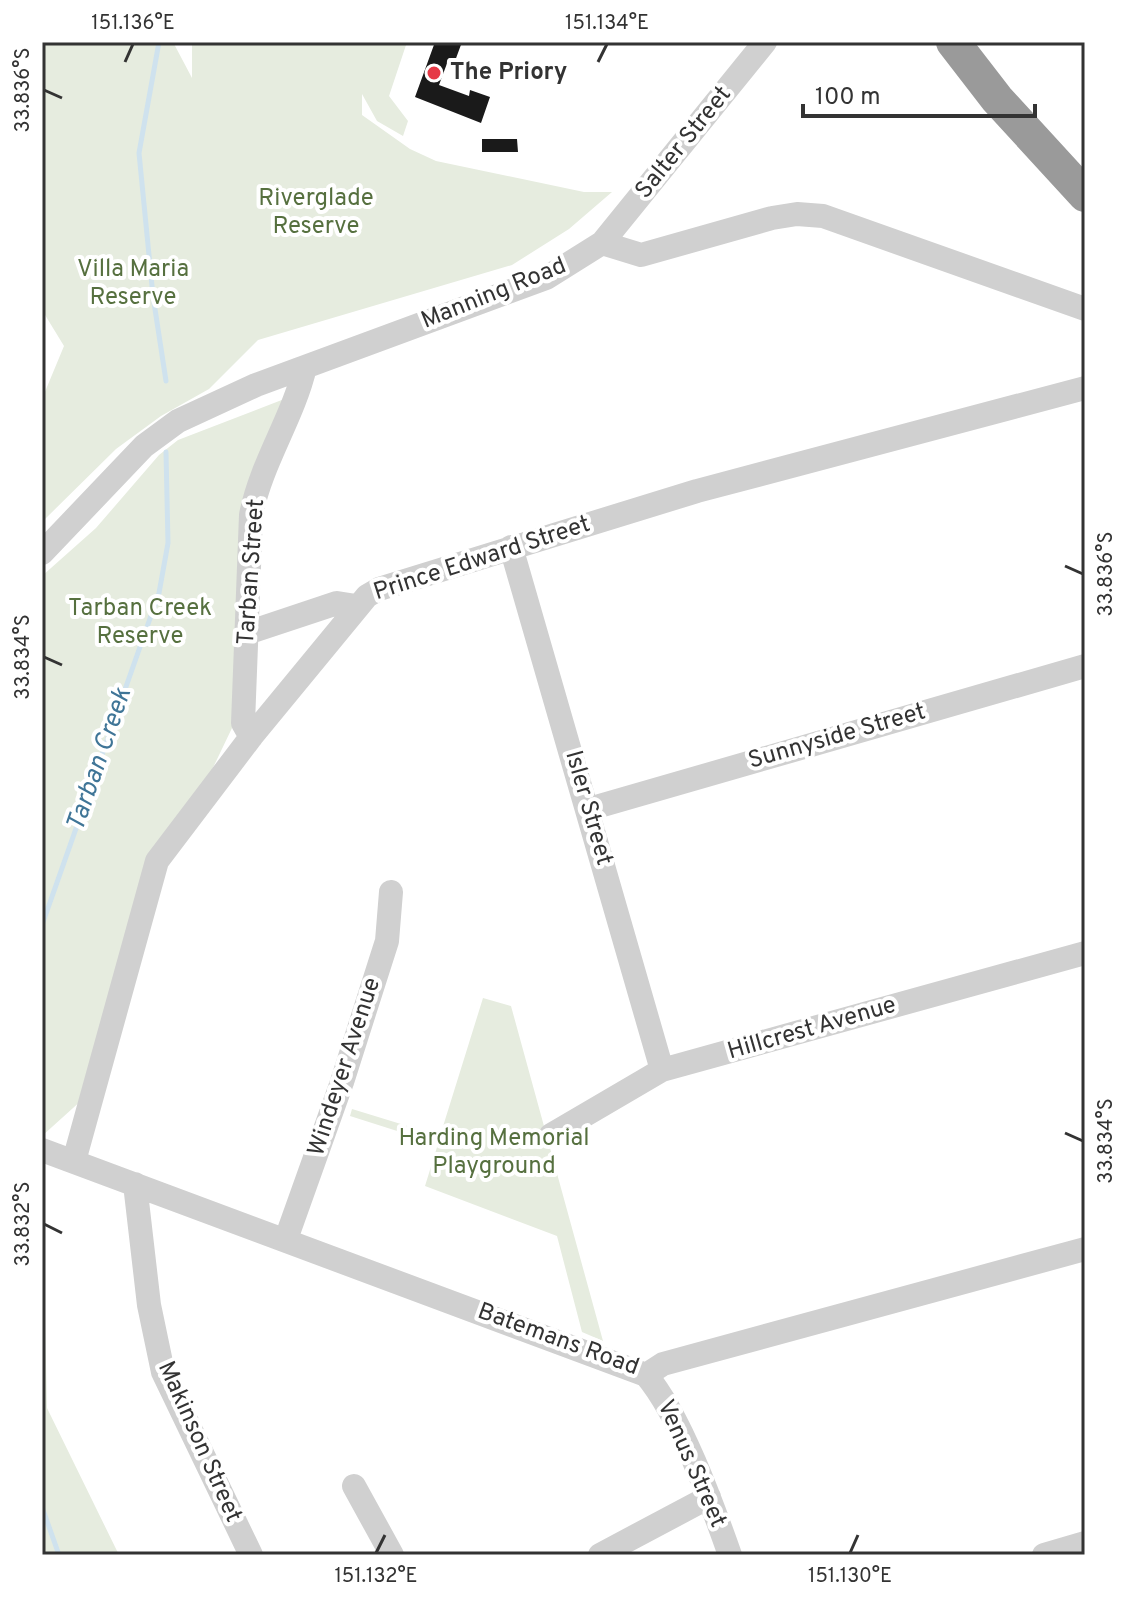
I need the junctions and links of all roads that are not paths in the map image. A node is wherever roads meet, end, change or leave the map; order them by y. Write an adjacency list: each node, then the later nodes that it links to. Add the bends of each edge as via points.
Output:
1 (765, 42): 6 (street, Salter Street)
2 (953, 42): 5 (highway)
3 (974, 42): 4 (highway)
4 (1085, 164)
5 (1085, 195)
6 (602, 243): 7 (street, via 641,255 772,218 823,216); 8 (street, Manning Road, via 546,278)
7 (1085, 309)
8 (305, 367): 11 (street, Manning Road, via 211,405 159,434); 13 (street, Tarban Street, via 298,399 254,501)
9 (1085, 388): 10 (street, Prince Edward Street, via 697,491)
10 (511, 547): 12 (street, Prince Edward Street, via 379,589); 16 (street, Isler Street)
11 (42, 553)
12 (356, 606): 13 (street, via 337,603); 15 (street, Prince Edward Street)
13 (247, 633): 15 (street, Tarban Street, via 243,723)
14 (1085, 666): 16 (street, Sunnyside Street)
15 (251, 737): 22 (street, Prince Edward Street, via 157,861)
16 (589, 809): 19 (street, Isler Street)
17 (391, 892): 24 (street, Windeyer Avenue, via 387,941)
18 (1085, 953): 19 (street, Hillcrest Avenue)
19 (662, 1070): 20 (street, Hillcrest Avenue)
20 (551, 1135)
21 (42, 1150): 22 (street, Batemans Road)
22 (74, 1161): 23 (street, Batemans Road)
23 (135, 1184): 24 (street, Batemans Road); 30 (street, Makinson Street, via 163,1372)
24 (286, 1239): 26 (street, Batemans Road)
25 (1085, 1249): 26 (street, Batemans Road, via 663,1364)
26 (646, 1375): 28 (street, Venus Street)
27 (354, 1486): 31 (street)
28 (709, 1497): 32 (street); 33 (street, Venus Street)
29 (1085, 1543): 34 (street)
30 (251, 1555)
31 (392, 1555)
32 (600, 1555)
33 (730, 1555)
34 (1044, 1555)

